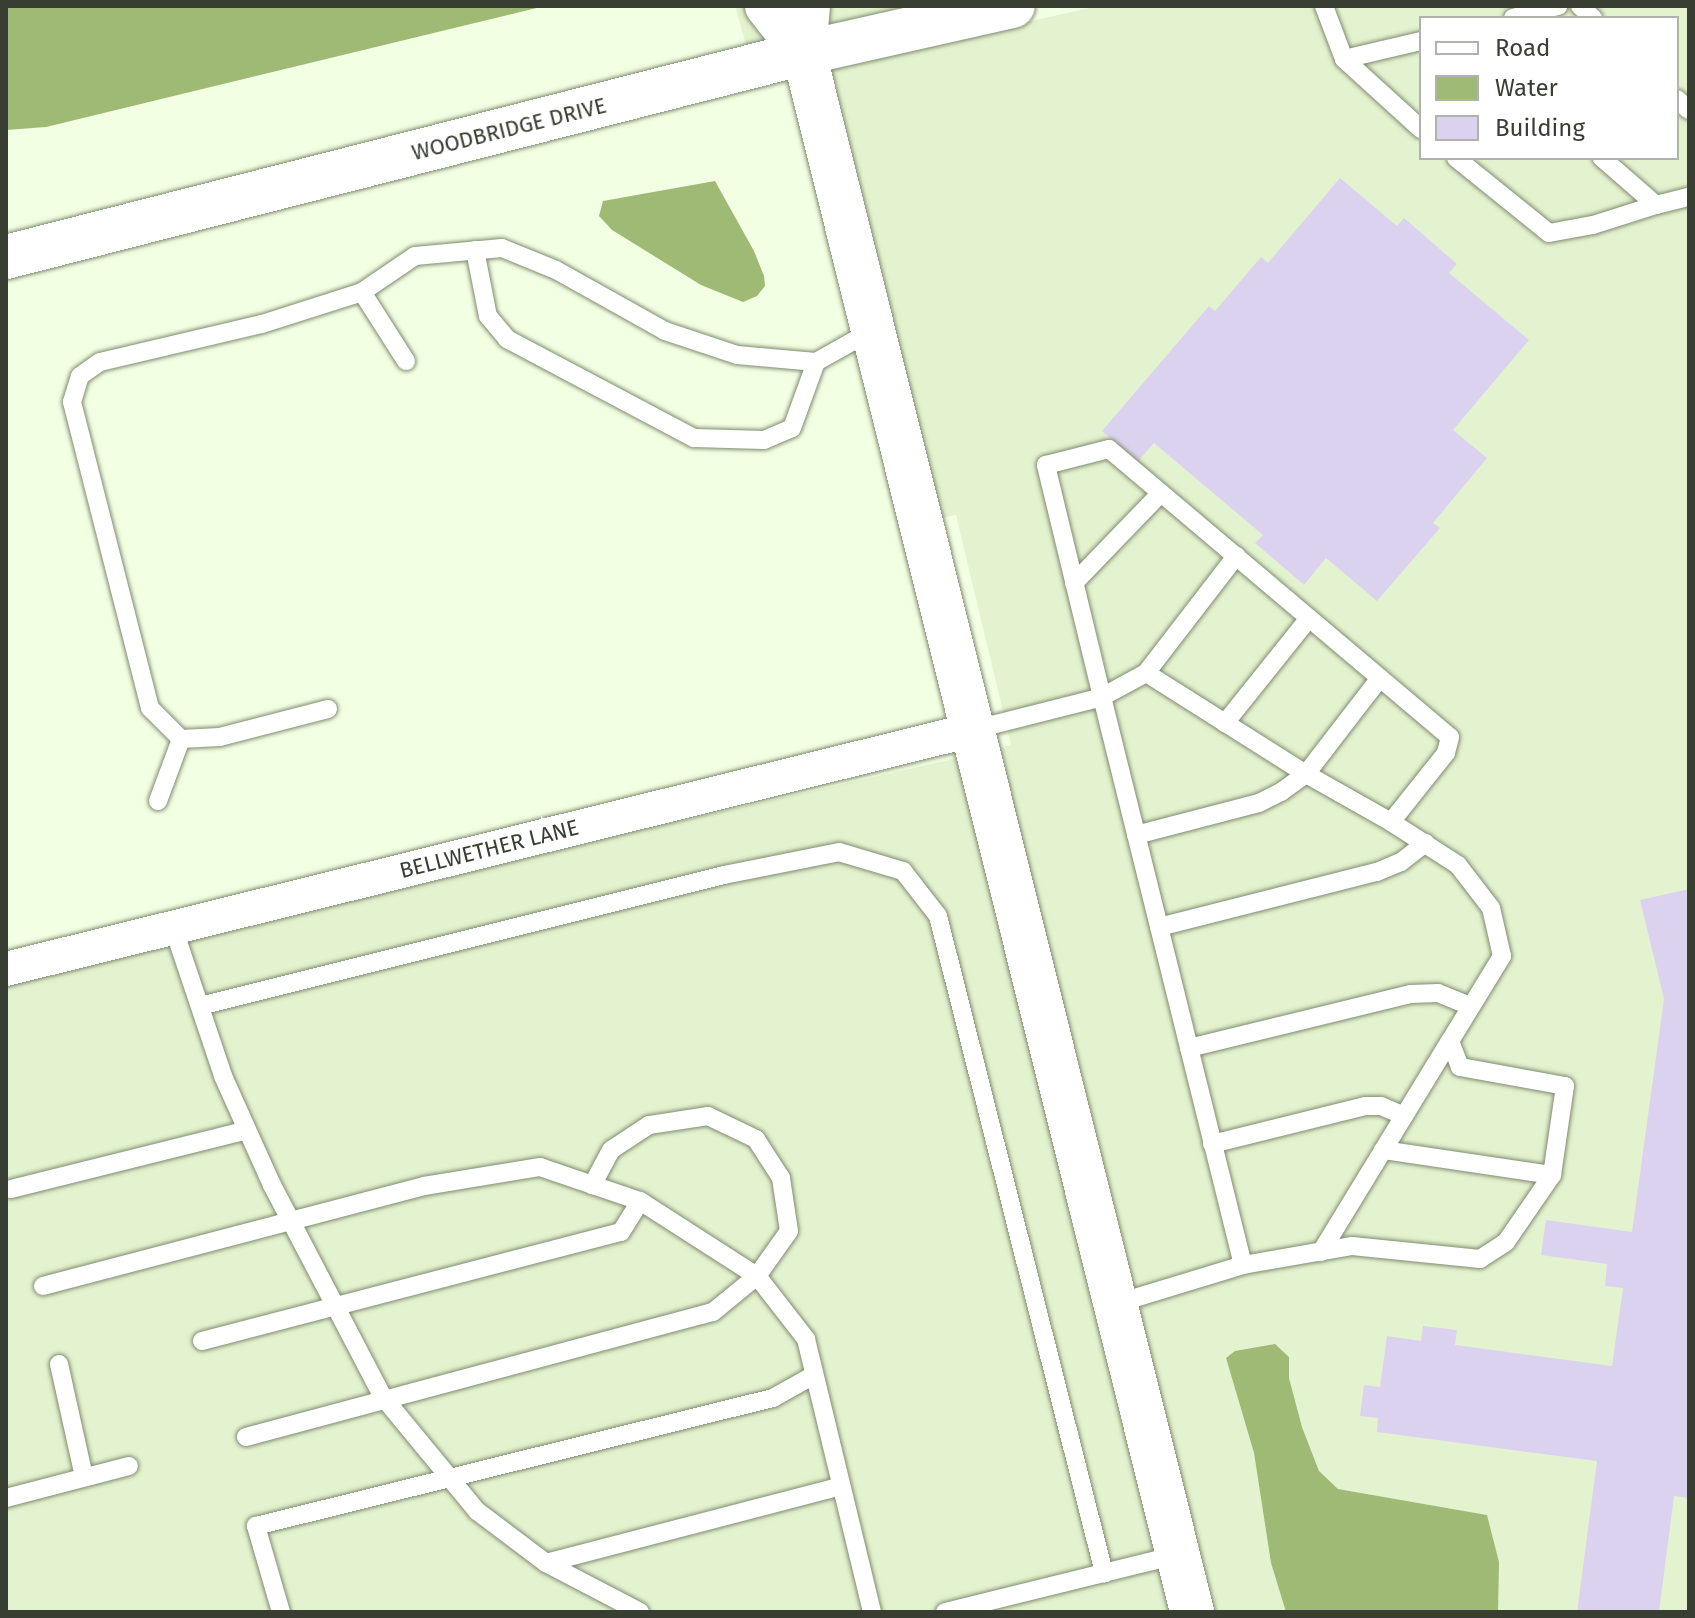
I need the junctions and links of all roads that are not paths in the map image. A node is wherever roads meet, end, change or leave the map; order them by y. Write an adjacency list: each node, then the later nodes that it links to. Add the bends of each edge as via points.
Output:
1 (767, 6): 8 (street)
2 (808, 6): 8 (street)
3 (1013, 6): 8 (street, WOODBRIDGE DRIVE)
4 (1324, 6): 9 (lane)
5 (1558, 6): 6 (lane)
6 (1520, 16)
7 (1419, 41): 9 (lane)
8 (804, 53): 16 (street, WOODBRIDGE DRIVE); 18 (street)
9 (1344, 59): 10 (lane)
10 (1419, 127)
11 (1458, 160): 14 (lane, via 1549,233)
12 (1604, 160): 14 (lane)
13 (1689, 197): 14 (lane)
14 (1656, 205)
15 (475, 250): 17 (lane, via 415,256); 20 (lane, via 502,248 556,270 665,331 737,355); 20 (lane, via 488,316 507,339 694,438 764,440 792,428)
16 (6, 257)
17 (362, 292): 19 (lane); 31 (lane, via 262,324 100,362 80,376 72,402 150,708)
18 (873, 330): 20 (lane); 30 (street)
19 (406, 361)
20 (816, 362)
21 (1161, 493): 22 (lane); 23 (lane); 23 (lane, via 1109,449 1046,465)
22 (1236, 556): 24 (lane); 25 (lane)
23 (1074, 583): 27 (lane)
24 (1309, 618): 26 (lane); 29 (lane)
25 (1146, 673): 27 (lane); 29 (lane)
26 (1380, 678): 32 (lane); 34 (lane, via 1450,737 1446,753)
27 (1102, 697): 30 (lane); 35 (lane)
28 (328, 709): 31 (lane, via 220,737)
29 (1225, 723): 32 (lane)
30 (972, 730): 37 (street, BELLWETHER LANE); 57 (street)
31 (181, 739): 33 (lane)
32 (1306, 774): 34 (lane); 35 (lane, via 1259,803)
33 (158, 801)
34 (1391, 822): 36 (lane)
35 (1136, 835): 38 (lane)
36 (1425, 843): 38 (lane, via 1377,872); 41 (lane, via 1458,865 1491,908 1502,956)
37 (173, 927): 39 (street, BELLWETHER LANE); 40 (lane)
38 (1159, 927): 43 (lane)
39 (6, 969)
40 (200, 1006): 45 (lane); 71 (lane, via 724,875 839,852 903,871 938,916)
41 (1471, 1006): 42 (lane); 43 (lane, via 1438,993 1411,994)
42 (1450, 1041): 44 (lane); 48 (lane, via 1460,1067 1565,1086)
43 (1189, 1048): 46 (lane)
44 (1404, 1116): 46 (lane, via 1365,1106); 47 (lane)
45 (247, 1130): 50 (lane); 52 (lane)
46 (1212, 1144): 54 (lane)
47 (1383, 1150): 48 (lane); 53 (lane)
48 (1552, 1175): 53 (lane, via 1506,1242 1480,1259 1352,1246)
49 (592, 1185): 51 (lane); 52 (lane, via 540,1167 424,1186); 55 (lane, via 611,1150 649,1125 708,1116 756,1139 781,1178 789,1231)
50 (11, 1189)
51 (640, 1201): 55 (lane); 58 (lane, via 621,1232)
52 (291, 1222): 56 (lane); 58 (lane)
53 (1321, 1252): 54 (lane)
54 (1243, 1265): 57 (lane)
55 (757, 1276): 61 (lane, via 806,1339); 62 (lane, via 713,1312)
56 (43, 1286)
57 (1115, 1304): 69 (street)
58 (335, 1307): 59 (lane); 62 (lane)
59 (202, 1341)
60 (59, 1364): 65 (lane)
61 (814, 1375): 66 (lane, via 773,1398); 67 (lane)
62 (383, 1397): 63 (lane); 66 (lane)
63 (246, 1437)
64 (129, 1466): 65 (lane)
65 (84, 1477): 68 (lane)
66 (449, 1477): 70 (lane, via 477,1511); 73 (lane, via 256,1526)
67 (841, 1486): 70 (lane); 75 (lane)
68 (6, 1498)
69 (1177, 1555): 71 (lane); 77 (street)
70 (546, 1563): 74 (lane)
71 (1104, 1573): 72 (lane)
72 (970, 1609): 76 (lane)
73 (281, 1612)
74 (640, 1612)
75 (872, 1612)
76 (945, 1612)
77 (1192, 1612)

